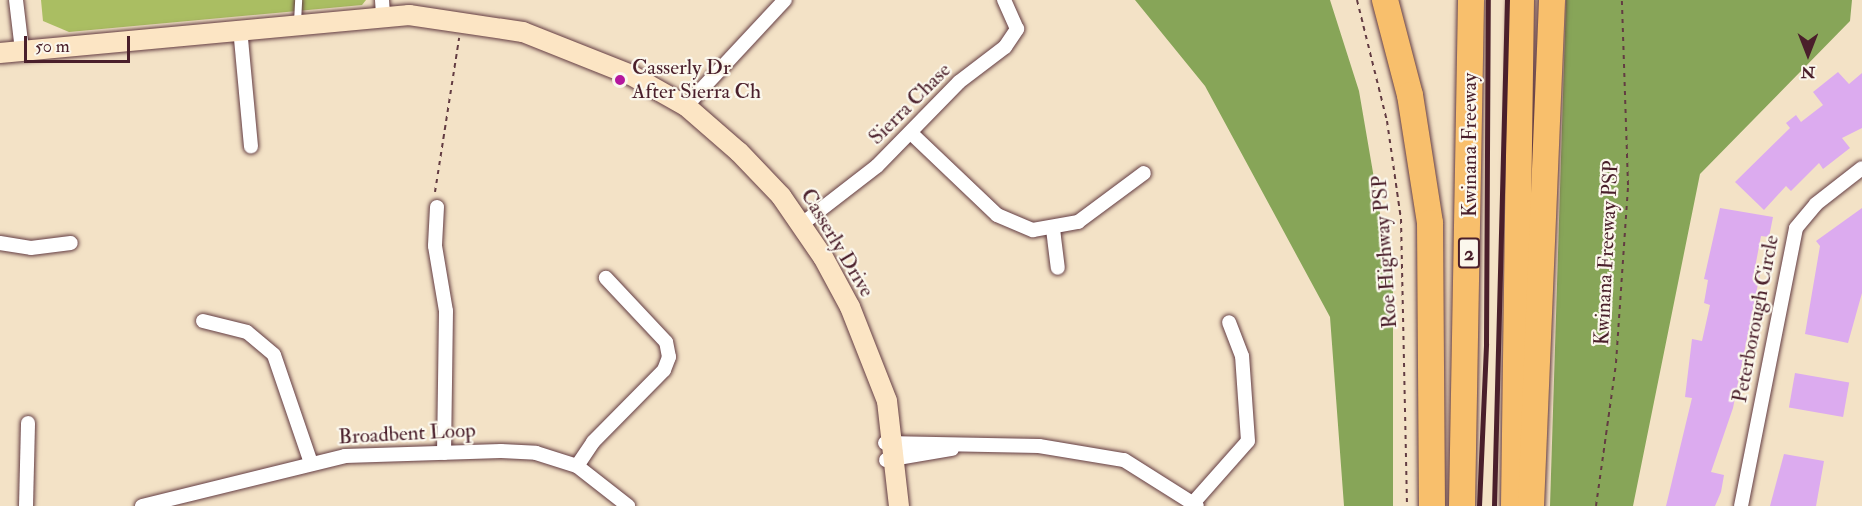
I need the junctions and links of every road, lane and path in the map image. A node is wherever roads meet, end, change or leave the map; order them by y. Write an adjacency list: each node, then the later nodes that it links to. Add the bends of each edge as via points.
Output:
1 (16, 0): 15 (street)
2 (298, 0): 12 (lane)
3 (785, 0): 17 (street)
4 (1004, 0): 18 (street, Sierra Chase, via 1016,19 1013,38 959,82)
5 (1357, 0): 42 (path, Roe Highway PSP, via 1387,121 1401,219)
6 (1385, 0): 43 (highway, via 1410,95 1430,224)
7 (1471, 0): 44 (highway, Kwinana Freeway / 2)
8 (1521, 0): 45 (highway)
9 (1551, 0): 46 (highway)
10 (1622, 0): 47 (path, Kwinana Freeway PSP, via 1628,185 1616,363)
11 (382, 8): 12 (street, Casserly Drive); 17 (street, Casserly Drive, via 523,32 599,60)
12 (297, 22): 13 (street, Casserly Drive)
13 (240, 28): 15 (street, Casserly Drive); 19 (street)
14 (460, 32): 22 (path, via 434,189)
15 (22, 50): 16 (street, Casserly Drive)
16 (0, 53)
17 (686, 106): 23 (street, Casserly Drive, via 738,152)
18 (912, 134): 23 (street, Sierra Chase); 24 (street, via 997,215 1033,230)
19 (251, 146)
20 (1862, 168): 48 (street, Peterborough Circle, via 1816,204 1796,228)
21 (1144, 173): 24 (street, via 1078,222)
22 (437, 207): 33 (street, via 435,246 446,311)
23 (802, 224): 32 (street, Casserly Drive, via 850,308 879,390)
24 (1053, 229): 27 (street)
25 (0, 243): 26 (street, via 31,248)
26 (71, 243)
27 (1058, 268)
28 (606, 278): 35 (street, via 666,342 669,357 664,370 593,442)
29 (203, 321): 34 (street, via 247,332 274,355)
30 (1229, 322): 36 (street, via 1242,356 1248,441)
31 (28, 423): 37 (street)
32 (890, 451): 36 (street, via 968,445 1039,446 1124,460); 40 (street, Casserly Drive); 41 (street, Casserly Drive)
33 (444, 453): 34 (street, Broadbent Loop, via 373,453); 35 (street, Broadbent Loop, via 536,453)
34 (310, 463): 38 (street, Broadbent Loop)
35 (577, 466): 39 (street, Broadbent Loop)
36 (1196, 504)
37 (26, 506)
38 (142, 506)
39 (628, 506)
40 (888, 506)
41 (899, 506)
42 (1407, 506)
43 (1432, 506)
44 (1462, 506)
45 (1514, 506)
46 (1531, 506)
47 (1596, 506)
48 (1741, 506)

